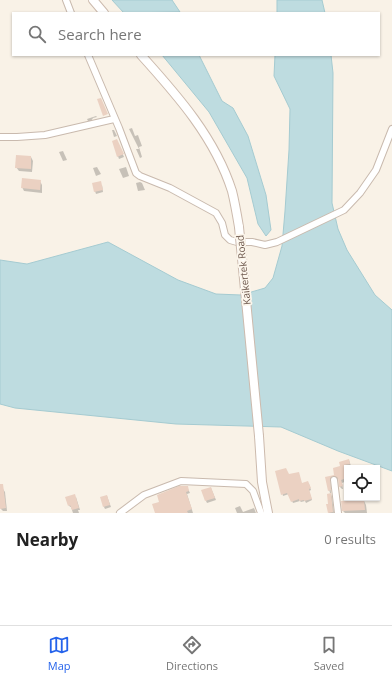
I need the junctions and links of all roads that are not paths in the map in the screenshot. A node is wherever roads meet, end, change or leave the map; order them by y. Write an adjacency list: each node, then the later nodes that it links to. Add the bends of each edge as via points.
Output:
1 (66, 0): 3 (street)
2 (93, 0): 4 (main road)
3 (71, 12)
4 (103, 12)
5 (88, 56): 7 (street)
6 (142, 56): 13 (main road, Kaikertek Road, bridge, via 197,122 213,147 232,192 239,227 262,482)
7 (114, 119): 8 (street, via 134,169 140,176 170,188 216,213 225,235 230,240 265,245 277,242 344,210 376,170); 9 (street, via 45,136)
8 (392, 129)
9 (0, 137)
10 (334, 480): 14 (street)
11 (120, 513): 12 (street, via 144,495 181,481 246,484 253,491)
12 (260, 513)
13 (268, 513)
14 (338, 513)

